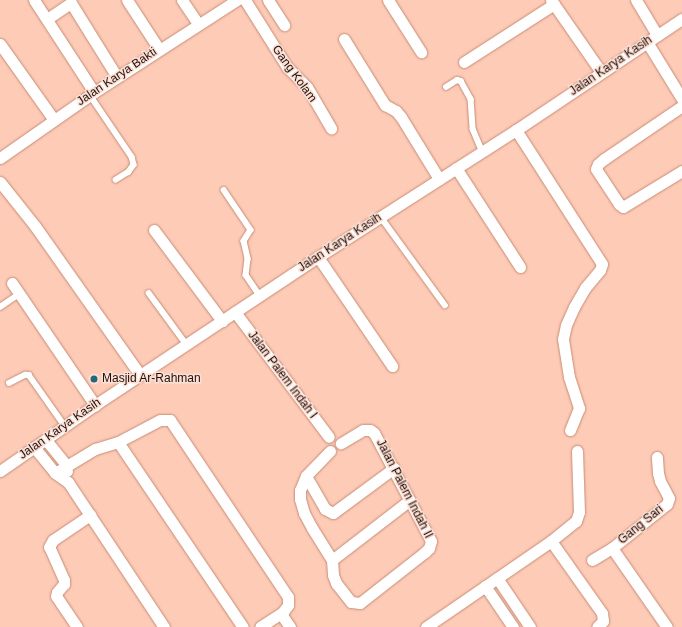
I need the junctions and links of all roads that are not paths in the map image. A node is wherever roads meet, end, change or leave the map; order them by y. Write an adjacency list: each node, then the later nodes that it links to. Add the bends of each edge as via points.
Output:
1 (34, 0): 13 (street)
2 (127, 0): 20 (street)
3 (182, 0): 14 (street)
4 (237, 0): 11 (street, Jalan Karya Bakti)
5 (244, 0): 30 (street, Gang Kolam, via 287,67 307,87)
6 (268, 0): 15 (street)
7 (388, 0): 21 (street)
8 (636, 0): 16 (street)
9 (70, 1): 13 (street); 24 (street)
10 (552, 2): 22 (street); 23 (street)
11 (221, 4): 14 (street, Jalan Karya Bakti)
12 (682, 19): 16 (street, Jalan Karya Kasih)
13 (47, 20): 26 (street)
14 (198, 24): 20 (street, Jalan Karya Bakti)
15 (284, 25)
16 (657, 35): 18 (street, Jalan Karya Kasih)
17 (344, 39): 36 (street, via 385,105 401,117)
18 (647, 42): 23 (street, Jalan Karya Kasih); 27 (street)
19 (0, 44): 29 (street)
20 (159, 49): 24 (street, Jalan Karya Bakti)
21 (421, 52)
22 (464, 62)
23 (602, 72): 31 (street, Jalan Karya Kasih)
24 (117, 77): 26 (street, Jalan Karya Bakti)
25 (446, 87): 32 (lane, via 457,80 461,81 471,99 473,129)
26 (92, 94): 29 (street, Jalan Karya Bakti); 37 (lane, via 132,157 134,165 129,172)
27 (682, 99)
28 (682, 106): 35 (street, via 604,159 596,169 623,207)
29 (54, 120): 33 (street, Jalan Karya Bakti)
30 (331, 128)
31 (516, 130): 32 (street, Jalan Karya Kasih); 58 (street, via 602,264 574,307 563,339 569,377 579,408)
32 (482, 150): 34 (street, Jalan Karya Kasih)
33 (0, 158)
34 (456, 168): 36 (street, Jalan Karya Kasih); 43 (street)
35 (682, 172)
36 (439, 179): 40 (street, Jalan Karya Kasih)
37 (116, 180)
38 (0, 182): 54 (street, via 35,226)
39 (224, 190): 47 (lane, via 251,230 244,242 248,259 246,275)
40 (381, 217): 42 (street, Jalan Karya Kasih); 48 (lane)
41 (154, 230): 51 (street)
42 (318, 257): 47 (street, Jalan Karya Kasih); 53 (street)
43 (520, 267)
44 (12, 283): 46 (street)
45 (149, 293): 52 (lane)
46 (19, 294): 49 (lane); 56 (street)
47 (260, 297): 50 (street, Jalan Karya Kasih)
48 (445, 306)
49 (0, 307)
50 (235, 312): 51 (street, Jalan Karya Kasih); 59 (street, Jalan Palem Indah I)
51 (222, 322): 52 (street, Jalan Karya Kasih)
52 (187, 345): 54 (street, Jalan Karya Kasih)
53 (392, 366)
54 (140, 375): 56 (street, Jalan Karya Kasih)
55 (10, 383): 57 (lane, via 29,375)
56 (95, 405): 57 (street, Jalan Karya Kasih)
57 (65, 426): 60 (street, Jalan Karya Kasih)
58 (570, 430)
59 (329, 437): 62 (street, via 338,437); 64 (street, via 326,445)
60 (46, 440): 63 (street, Jalan Karya Kasih); 67 (street)
61 (118, 442): 67 (street, via 94,449); 81 (street, via 160,420 167,419 173,423 286,592 288,605); 84 (street)
62 (341, 443): 64 (street, via 338,450); 68 (street, Jalan Palem Indah II, via 362,430 370,430 377,436)
63 (34, 448): 69 (street, Jalan Karya Kasih); 70 (street)
64 (330, 451): 71 (street, Jalan Palem Indah II)
65 (577, 451): 75 (street, via 578,517)
66 (657, 457): 76 (street, Gang Sari, via 658,473 668,494 668,502)
67 (66, 465): 70 (street); 72 (street)
68 (394, 468): 71 (street, via 333,513 324,509); 73 (street, Jalan Palem Indah II)
69 (0, 470)
70 (55, 473): 72 (street)
71 (306, 476): 77 (street, Jalan Palem Indah II, via 300,490 301,505)
72 (68, 482): 74 (street)
73 (410, 500): 77 (street); 77 (street, Jalan Palem Indah II, via 431,540 430,546 365,600 355,604 343,595 333,575)
74 (90, 515): 82 (street, via 53,540 49,548 64,580 56,596); 83 (street)
75 (551, 541): 79 (street); 90 (street, via 602,613 603,621)
76 (612, 548): 78 (street); 91 (street, Gang Sari)
77 (332, 560)
78 (592, 560)
79 (497, 578): 80 (street); 89 (street)
80 (485, 586): 87 (street); 88 (street)
81 (281, 614): 85 (street); 86 (street)
82 (77, 627)
83 (164, 627)
84 (243, 627)
85 (260, 627)
86 (290, 627)
87 (426, 627)
88 (513, 627)
89 (530, 627)
90 (597, 627)
91 (667, 627)

